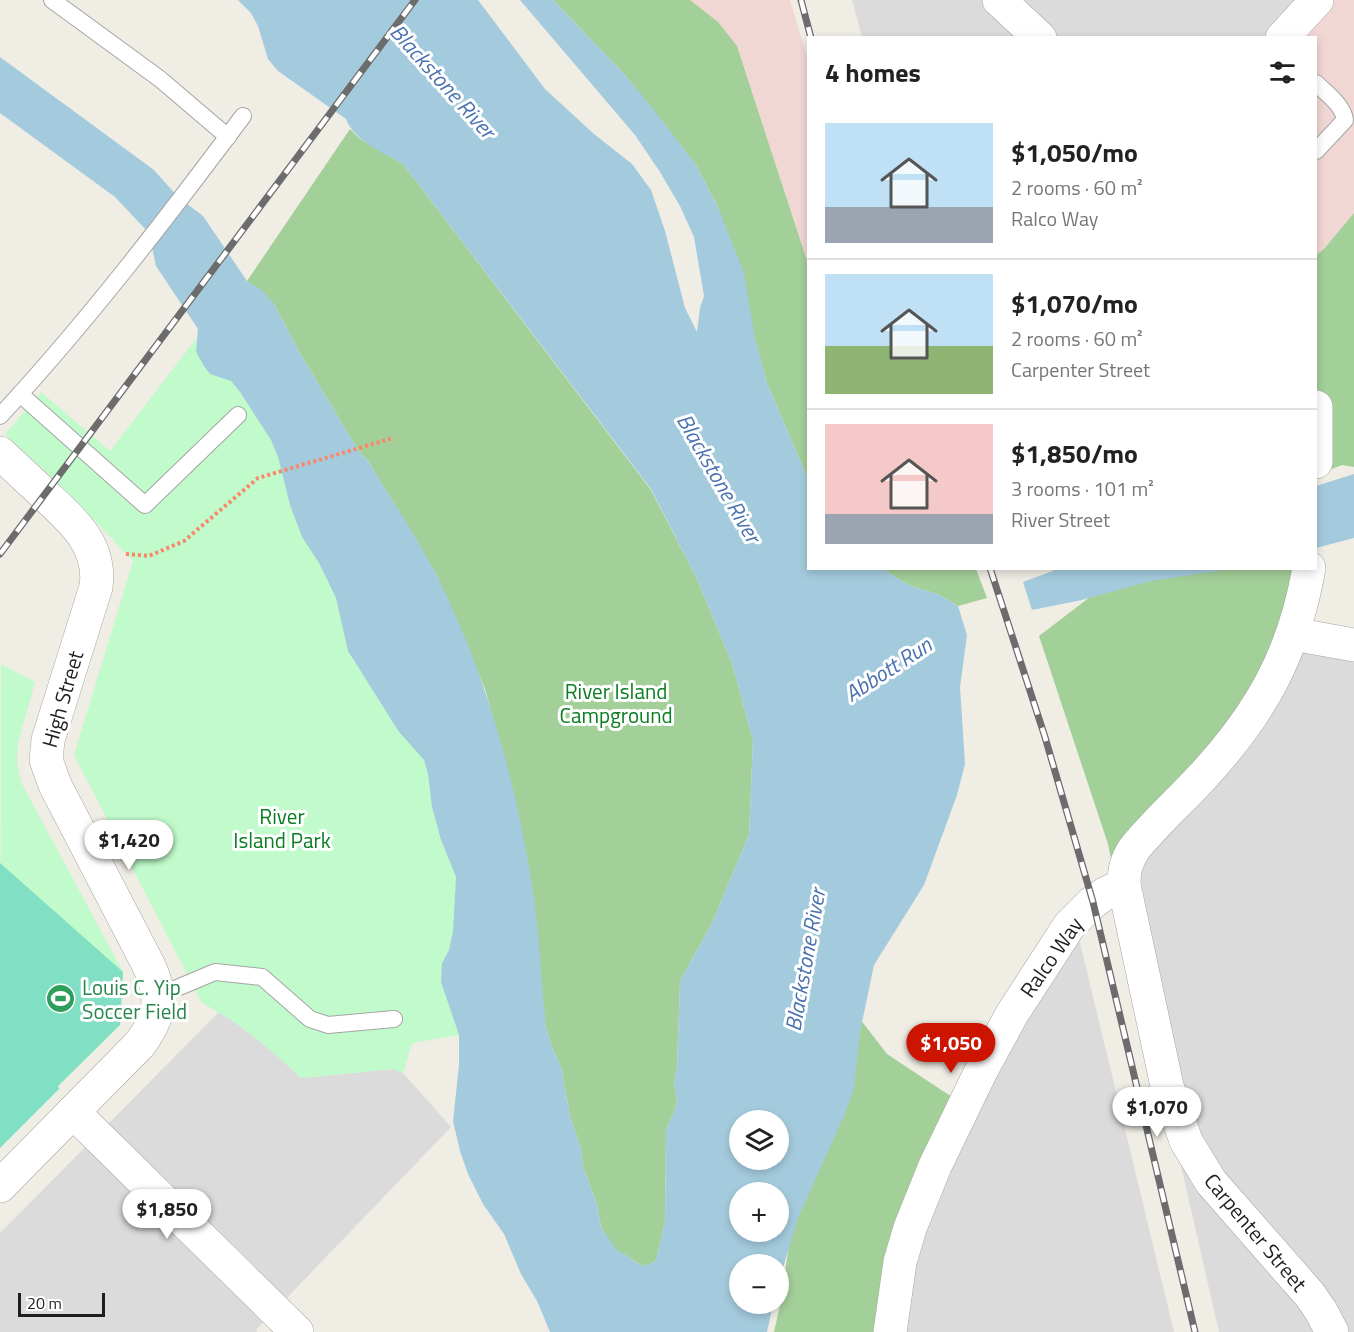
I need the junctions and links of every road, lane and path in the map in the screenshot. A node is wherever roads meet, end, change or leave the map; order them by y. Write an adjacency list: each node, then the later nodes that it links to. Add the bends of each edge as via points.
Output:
1 (52, 0): 8 (lane, via 160,79)
2 (999, 0): 4 (street)
3 (1317, 0): 5 (street)
4 (1038, 36)
5 (1284, 36)
6 (1317, 84): 9 (lane, via 1340,107 1345,120)
7 (243, 116): 8 (lane)
8 (228, 137): 10 (lane, via 61,349)
9 (1317, 150)
10 (20, 394): 11 (lane, via 145,505); 12 (lane)
11 (238, 415)
12 (0, 416)
13 (393, 438): 15 (path, via 258,478 184,541 149,556 118,554)
14 (0, 453): 15 (street, High Street, via 77,524)
15 (94, 558): 20 (street, High Street, via 96,587 48,740 46,760 55,785 149,966)
16 (1309, 570): 17 (street)
17 (1293, 634): 18 (street); 19 (street, via 1283,662 1248,722 1143,838 1127,860)
18 (1354, 645)
19 (1124, 885): 25 (street, Ralco Way, via 1093,902 1069,927 1012,1014 985,1064 935,1166 910,1228 900,1262); 26 (street, Carpenter Street, via 1167,1086 1186,1141 1211,1182 1310,1295)
20 (158, 996): 21 (lane, via 215,972 262,977 310,1019 328,1025); 22 (street, High Street, via 154,1023 145,1038)
21 (394, 1019)
22 (73, 1112): 23 (street, High Street); 24 (street)
23 (0, 1186)
24 (286, 1328)
25 (890, 1332)
26 (1332, 1332)

